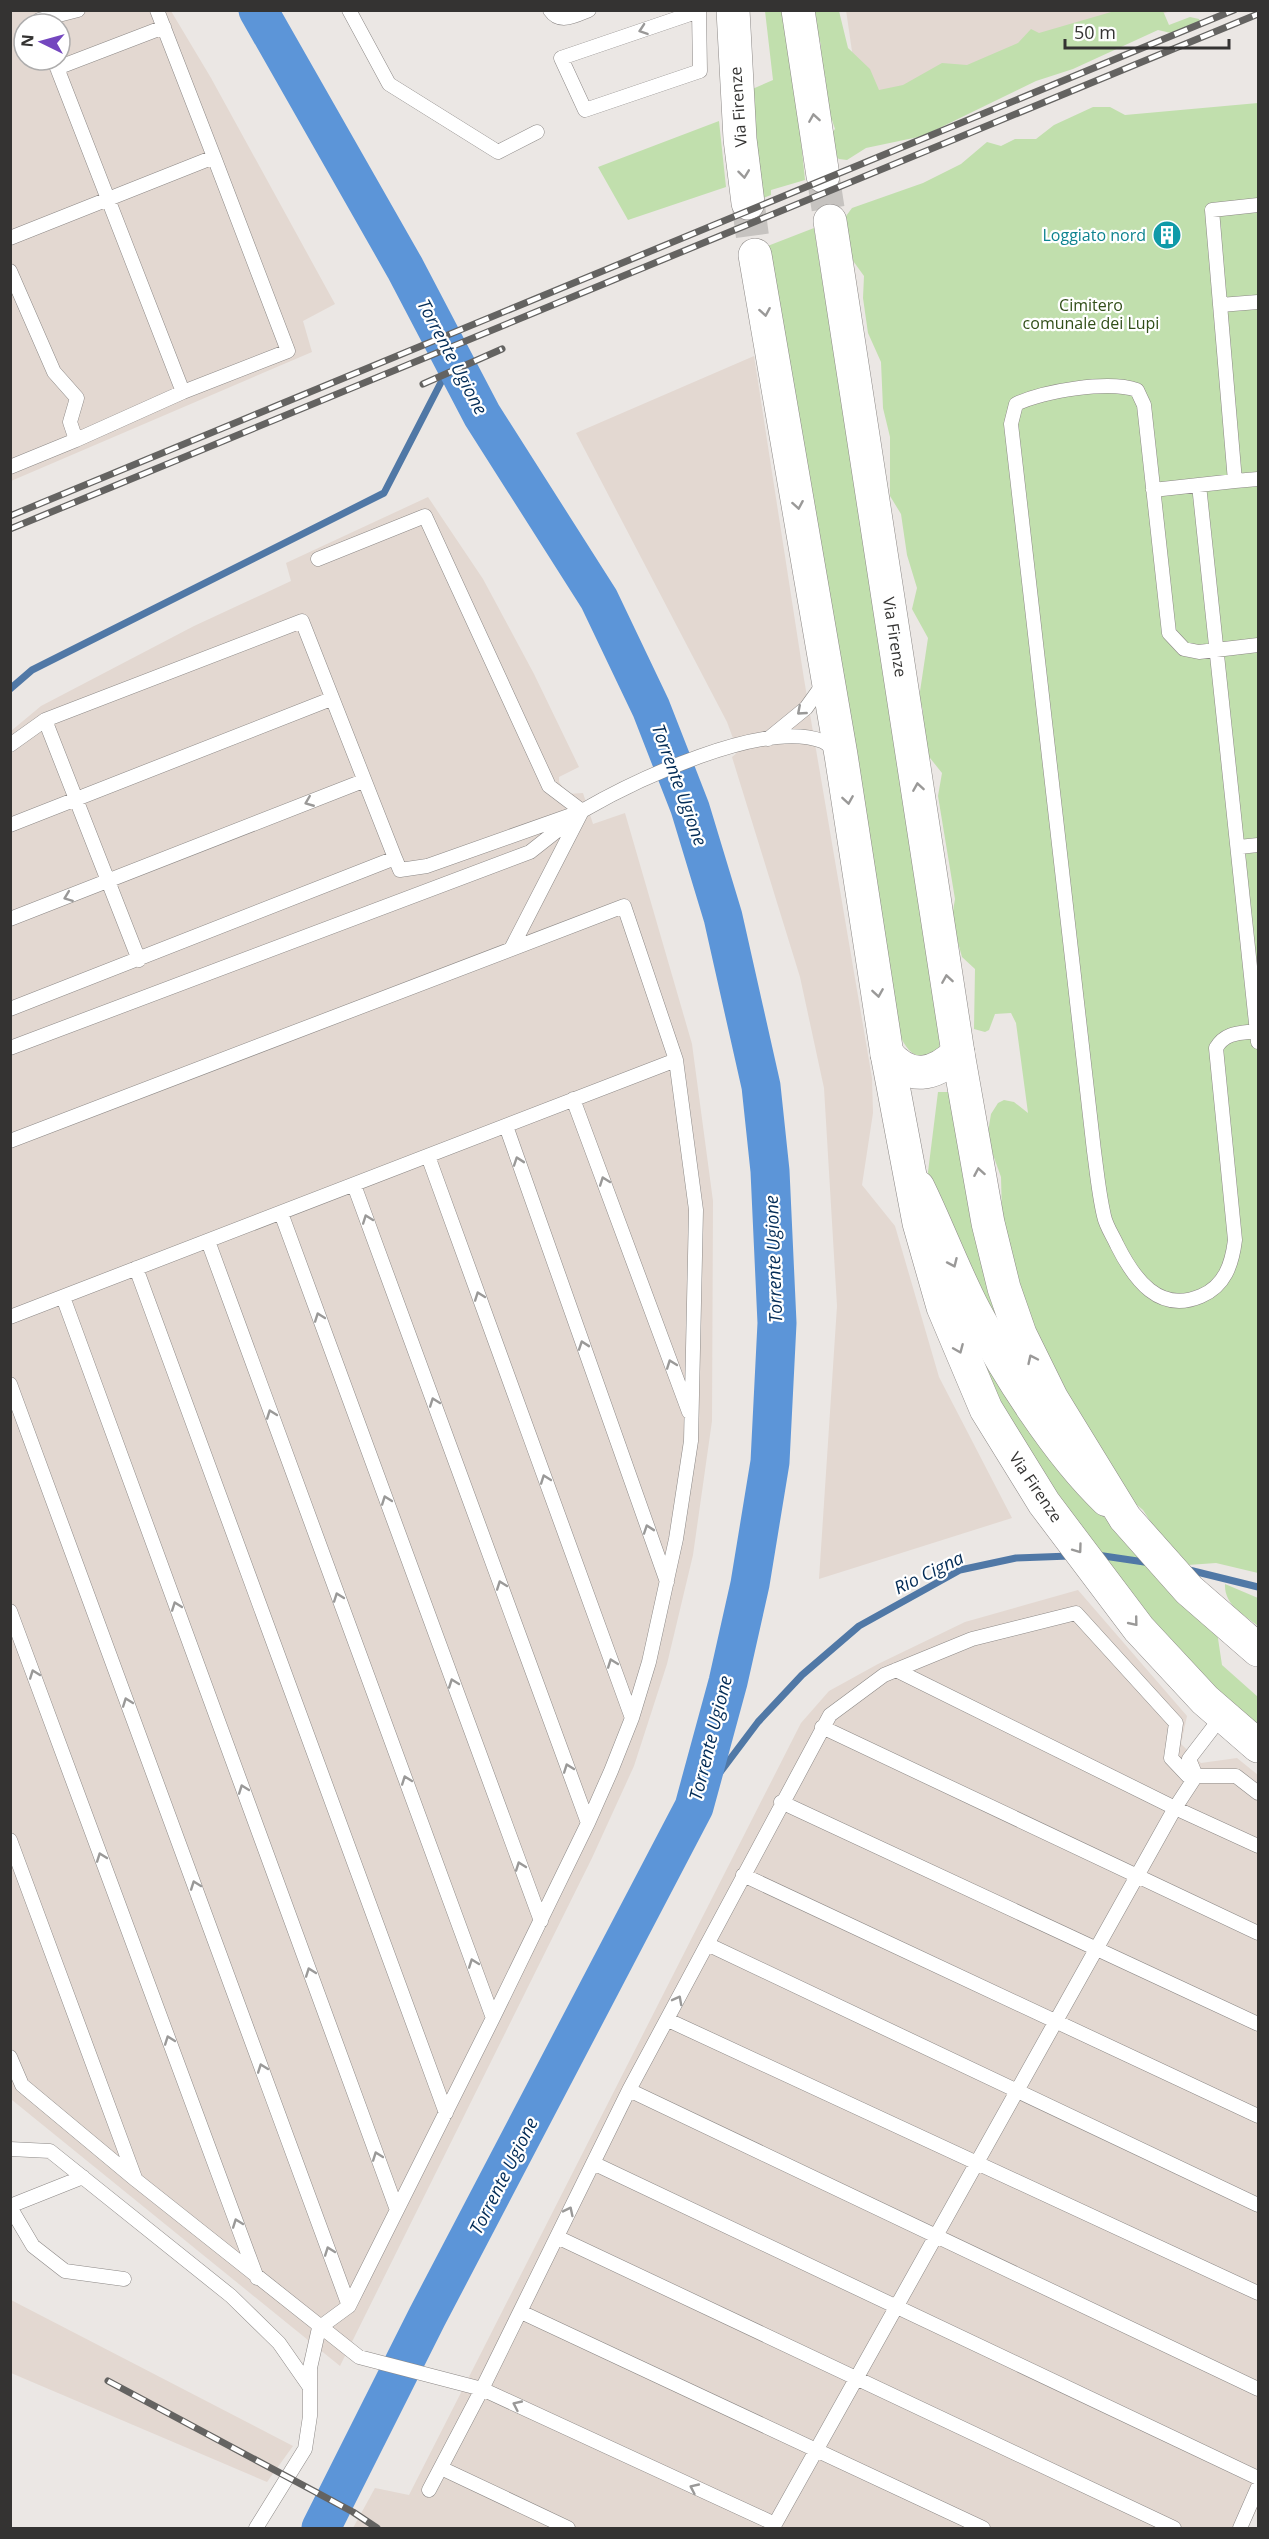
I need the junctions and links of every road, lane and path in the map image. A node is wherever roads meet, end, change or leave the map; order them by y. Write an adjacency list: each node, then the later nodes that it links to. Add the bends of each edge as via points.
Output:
1 (158, 10): 8 (lane)
2 (349, 10): 11 (lane, via 389,84 498,152)
3 (550, 10): 4 (lane, via 552,15 565,20)
4 (589, 10)
5 (733, 10): 15 (main road, Via Firenze, one-way to 15, via 740,139)
6 (798, 10): 13 (main road, one-way to 6)
7 (698, 11): 7 (lane, one-way to 7, via 561,58 585,110 700,70)
8 (164, 27): 9 (lane); 12 (lane)
9 (72, 59)
10 (59, 72): 14 (lane)
11 (537, 132)
12 (214, 157): 14 (lane); 23 (lane, via 288,351)
13 (823, 176)
14 (106, 198): 18 (lane); 23 (lane)
15 (748, 203)
16 (1258, 206): 22 (lane, via 1212,210)
17 (830, 221): 53 (main road, Via Firenze, one-way to 17)
18 (10, 238)
19 (754, 255): 33 (main road, Via Firenze, one-way to 33)
20 (10, 271): 24 (lane, via 54,372 77,398 70,422)
21 (1258, 302): 22 (lane)
22 (1220, 305): 27 (lane)
23 (183, 392): 24 (lane)
24 (76, 440): 25 (lane)
25 (10, 467)
26 (1258, 479): 27 (lane)
27 (1235, 481): 28 (lane)
28 (1199, 485): 29 (lane); 32 (lane)
29 (1153, 490): 32 (lane, via 1169,633 1184,649); 51 (lane, via 1144,405 1137,390 1121,384 1034,396 1016,404 1011,424 1104,1218 1130,1271 1147,1289 1177,1302 1205,1294 1226,1276 1232,1260 1235,1240 1216,1048 1222,1038 1232,1034)
30 (318, 559): 41 (lane, via 425,516 549,786)
31 (1258, 645): 32 (lane)
32 (1217, 650): 44 (lane)
33 (828, 676): 36 (lane, one-way to 36, via 806,708); 38 (main road, Via Firenze)
34 (331, 699): 35 (lane, via 302,621); 39 (lane); 40 (lane)
35 (45, 720): 37 (lane); 40 (lane)
36 (767, 740): 38 (lane, via 787,737 823,741); 41 (lane, via 717,750 622,788)
37 (10, 746)
38 (841, 755): 54 (main road, Via Firenze, one-way to 54)
39 (363, 781): 45 (lane); 46 (lane, one-way to 46)
40 (75, 800): 42 (lane); 46 (lane)
41 (582, 811): 45 (lane, via 427,866 400,870); 48 (lane); 52 (lane, via 530,852)
42 (10, 825)
43 (1258, 845): 44 (lane)
44 (1239, 847): 51 (lane)
45 (395, 858): 49 (lane)
46 (108, 881): 47 (lane, one-way to 47); 49 (lane)
47 (10, 919)
48 (511, 949): 55 (lane, via 624,906); 58 (lane)
49 (139, 960): 50 (lane)
50 (10, 1009)
51 (1258, 1036)
52 (10, 1048)
53 (958, 1053): 54 (main road, via 941,1066 917,1072 905,1070); 69 (main road, Via Firenze, one-way to 53, via 1052,1399 1011,1310 987,1223)
54 (887, 1054): 60 (main road, Via Firenze)
55 (676, 1060): 56 (lane); 68 (lane, via 696,1210)
56 (573, 1099): 57 (lane); 68 (lane, one-way to 56)
57 (506, 1125): 59 (lane); 70 (lane, one-way to 57)
58 (10, 1141)
59 (428, 1156): 61 (lane); 75 (lane, one-way to 59)
60 (910, 1172): 69 (main road, Via Firenze, one-way to 69, via 991,1341 1075,1468); 74 (main road, Via Firenze, one-way to 74, via 927,1254 954,1336 986,1409 1026,1476 1098,1576 1167,1661)
61 (354, 1185): 62 (lane); 82 (lane, one-way to 61)
62 (281, 1213): 63 (lane); 87 (lane, one-way to 62)
63 (208, 1241): 64 (lane); 91 (lane, one-way to 63)
64 (136, 1268): 65 (lane); 98 (lane)
65 (63, 1297): 66 (lane); 107 (lane, one-way to 65)
66 (10, 1317)
67 (10, 1384): 113 (lane, one-way to 67)
68 (692, 1419): 70 (lane, via 686,1479)
69 (1132, 1527): 72 (main road, Via Firenze, via 1171,1573)
70 (667, 1584): 75 (lane)
71 (10, 1611): 110 (lane, one-way to 71)
72 (1258, 1650)
73 (896, 1670): 76 (lane, via 830,1715); 78 (lane, via 972,1639 1076,1613 1176,1723 1171,1758 1188,1776); 81 (lane)
74 (1222, 1716): 77 (main road, Via Firenze); 78 (lane, via 1189,1759)
75 (632, 1718): 82 (lane)
76 (822, 1727): 80 (lane); 86 (lane)
77 (1258, 1746)
78 (1196, 1776): 79 (lane, via 1236,1776); 81 (lane)
79 (1258, 1793)
80 (782, 1802): 85 (lane); 90 (lane)
81 (1174, 1808): 84 (lane); 86 (lane)
82 (588, 1823): 87 (lane)
83 (10, 1840): 104 (lane)
84 (1258, 1846)
85 (743, 1875): 89 (lane); 93 (lane)
86 (1137, 1876): 88 (lane); 90 (lane)
87 (540, 1921): 91 (lane)
88 (1258, 1933)
89 (707, 1944): 92 (lane, one-way to 89); 97 (lane)
90 (1096, 1949): 93 (lane); 94 (lane)
91 (493, 2018): 98 (lane)
92 (668, 2020): 96 (lane); 102 (lane)
93 (1056, 2021): 97 (lane); 99 (lane)
94 (1258, 2024)
95 (10, 2057): 104 (lane, via 22,2085)
96 (629, 2090): 101 (lane); 108 (lane)
97 (1017, 2090): 102 (lane); 105 (lane)
98 (446, 2113): 107 (lane)
99 (1258, 2116)
100 (10, 2149): 103 (lane, via 50,2151)
101 (593, 2163): 109 (lane, one-way to 101); 114 (lane)
102 (976, 2163): 108 (lane); 112 (lane)
103 (83, 2177): 106 (lane); 118 (lane, via 231,2296 279,2343)
104 (136, 2180): 110 (lane)
105 (1258, 2205)
106 (10, 2207): 111 (lane, via 33,2246 65,2271)
107 (397, 2211): 113 (lane)
108 (936, 2235): 114 (lane); 119 (lane)
109 (557, 2237): 115 (lane); 117 (lane)
110 (257, 2278): 116 (lane)
111 (124, 2279)
112 (1258, 2294)
113 (349, 2306): 116 (lane)
114 (896, 2306): 117 (lane); 123 (lane)
115 (521, 2312): 120 (lane); 121 (lane)
116 (319, 2328): 118 (lane); 120 (lane, via 359,2357)
117 (856, 2378): 121 (lane); 130 (lane)
118 (309, 2386): 127 (lane, via 305,2449)
119 (1258, 2388)
120 (482, 2389): 122 (lane); 126 (lane, one-way to 120)
121 (816, 2450): 126 (lane); 129 (lane)
122 (441, 2468): 125 (lane); 128 (lane)
123 (1258, 2478)
124 (1258, 2487): 131 (lane)
125 (429, 2490)
126 (779, 2526)
127 (256, 2529)
128 (568, 2529)
129 (983, 2529)
130 (1174, 2529)
131 (1240, 2529)

